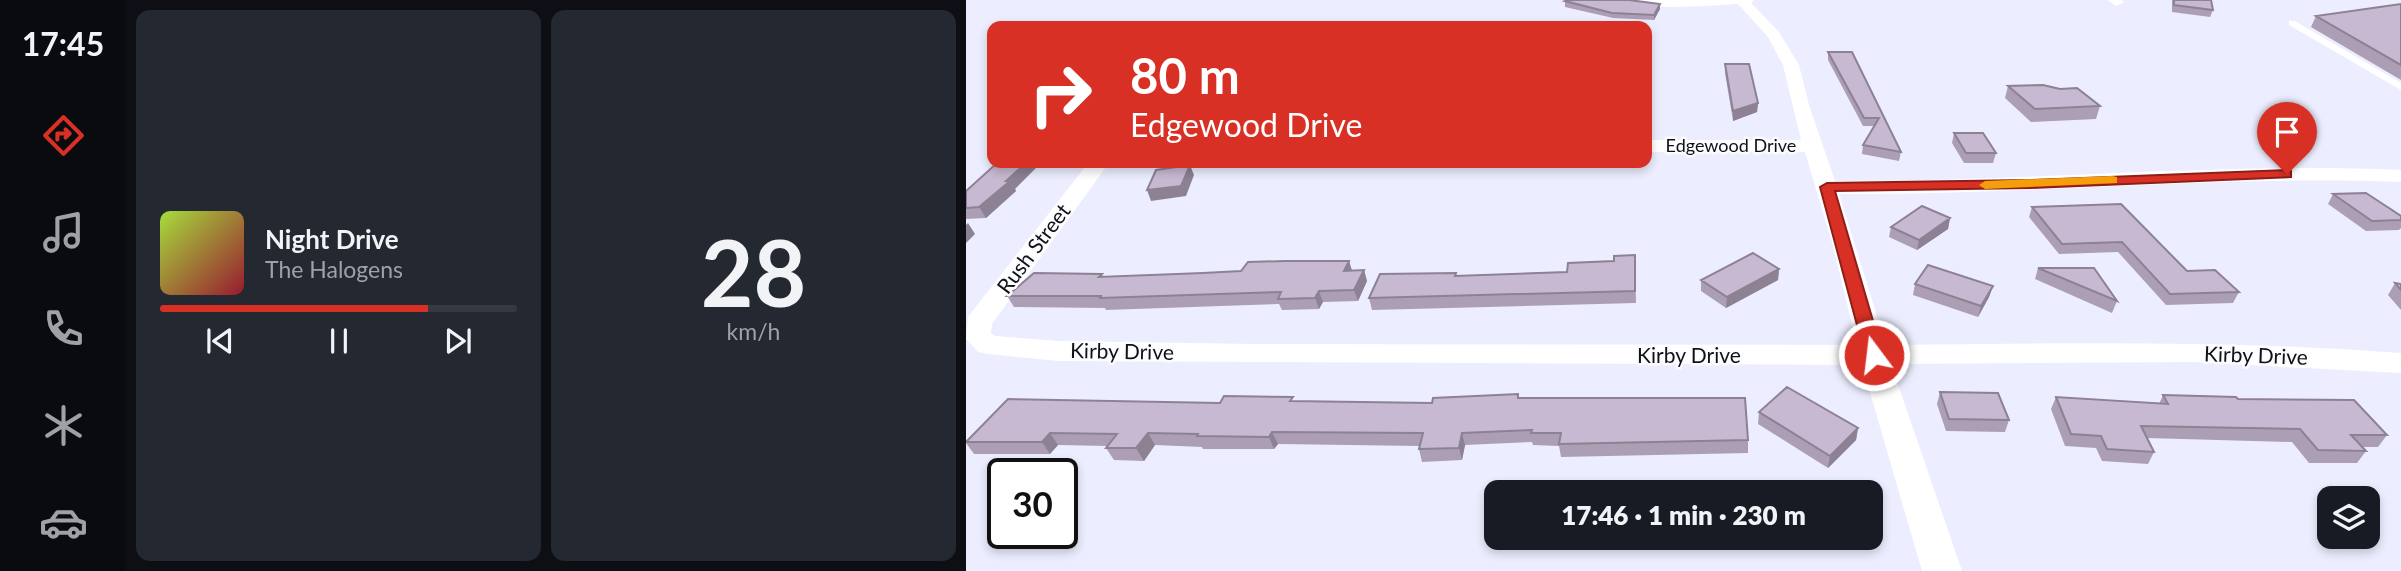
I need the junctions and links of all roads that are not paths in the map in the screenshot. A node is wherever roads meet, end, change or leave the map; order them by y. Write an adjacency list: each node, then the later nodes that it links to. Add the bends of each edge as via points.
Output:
1 (1629, 0): 3 (street)
2 (1747, 0): 3 (street)
3 (1741, 1): 7 (street, via 1774,34 1791,65)
4 (2305, 21): 5 (lane, via 2292,23)
5 (2401, 87)
6 (1652, 145): 7 (street, Edgewood Drive)
7 (1815, 146): 10 (street)
8 (1099, 168): 11 (street, Rush Street, via 978,323)
9 (2401, 176): 10 (street, via 2287,174)
10 (1827, 187): 12 (street)
11 (979, 339): 12 (street, Kirby Drive, via 988,345 1058,351)
12 (1874, 355): 13 (street, Kirby Drive, via 2172,354); 14 (street)
13 (2401, 363)
14 (1942, 571)

